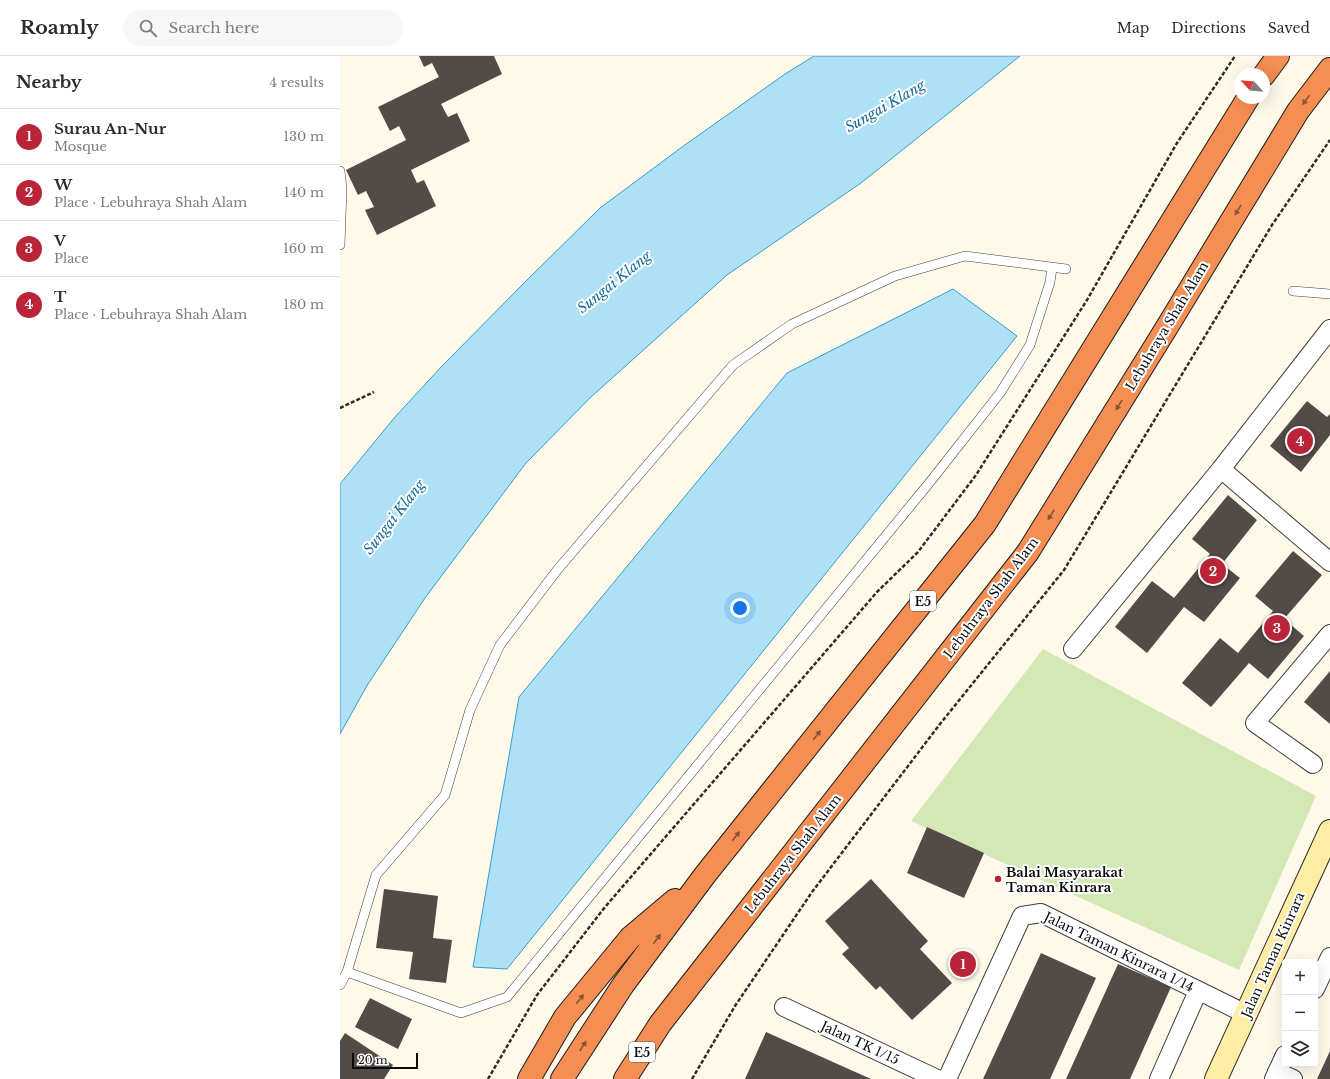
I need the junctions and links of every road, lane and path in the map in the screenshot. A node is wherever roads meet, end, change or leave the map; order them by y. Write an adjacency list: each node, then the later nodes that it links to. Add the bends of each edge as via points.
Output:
1 (1236, 56): 32 (path, via 1177,143 1087,300 976,475 918,552 877,592 605,908 537,995)
2 (1278, 56): 3 (highway)
3 (1269, 68)
4 (1330, 69): 35 (highway, Lebuhraya Shah Alam / E5, one-way to 35, via 1298,111 1028,552 660,1024)
5 (1244, 104): 22 (highway, E5, one-way to 5, via 985,524)
6 (1330, 140): 36 (path, via 1272,225 1064,570 940,724 812,892 735,1006)
7 (340, 171): 8 (lane)
8 (340, 245)
9 (1052, 268): 10 (lane); 24 (lane, via 965,256 895,276 792,324 733,365 558,569 500,645 470,710 445,795 376,875); 24 (lane, via 1030,345 1000,393 508,997 461,1013)
10 (1066, 269)
11 (1293, 291): 12 (lane)
12 (1330, 294)
13 (1330, 329): 16 (street)
14 (374, 392): 15 (path)
15 (340, 408)
16 (1221, 469): 17 (street); 19 (street)
17 (1330, 562)
18 (1330, 634): 20 (street, via 1255,723)
19 (1073, 649)
20 (1312, 764)
21 (1330, 831): 29 (street, Jalan Taman Kinrara)
22 (705, 875): 33 (highway, one-way to 22, via 565,1017 630,938); 34 (highway, E5, one-way to 22, via 623,985)
23 (1330, 957): 25 (street)
24 (347, 972): 26 (lane)
25 (1318, 983)
26 (340, 985)
27 (1198, 991): 29 (street, Jalan Taman Kinrara 1/14); 38 (street, Jalan Taman Kinrara 1/14, via 1041,913 1022,916); 39 (street)
28 (784, 1007): 37 (street, Jalan TK 1/15)
29 (1246, 1014): 40 (street, Jalan Taman Kinrara)
30 (1283, 1067): 31 (street)
31 (1281, 1077)
32 (488, 1079)
33 (529, 1079)
34 (562, 1079)
35 (624, 1079)
36 (692, 1079)
37 (937, 1079)
38 (947, 1079)
39 (1159, 1079)
40 (1216, 1079)

